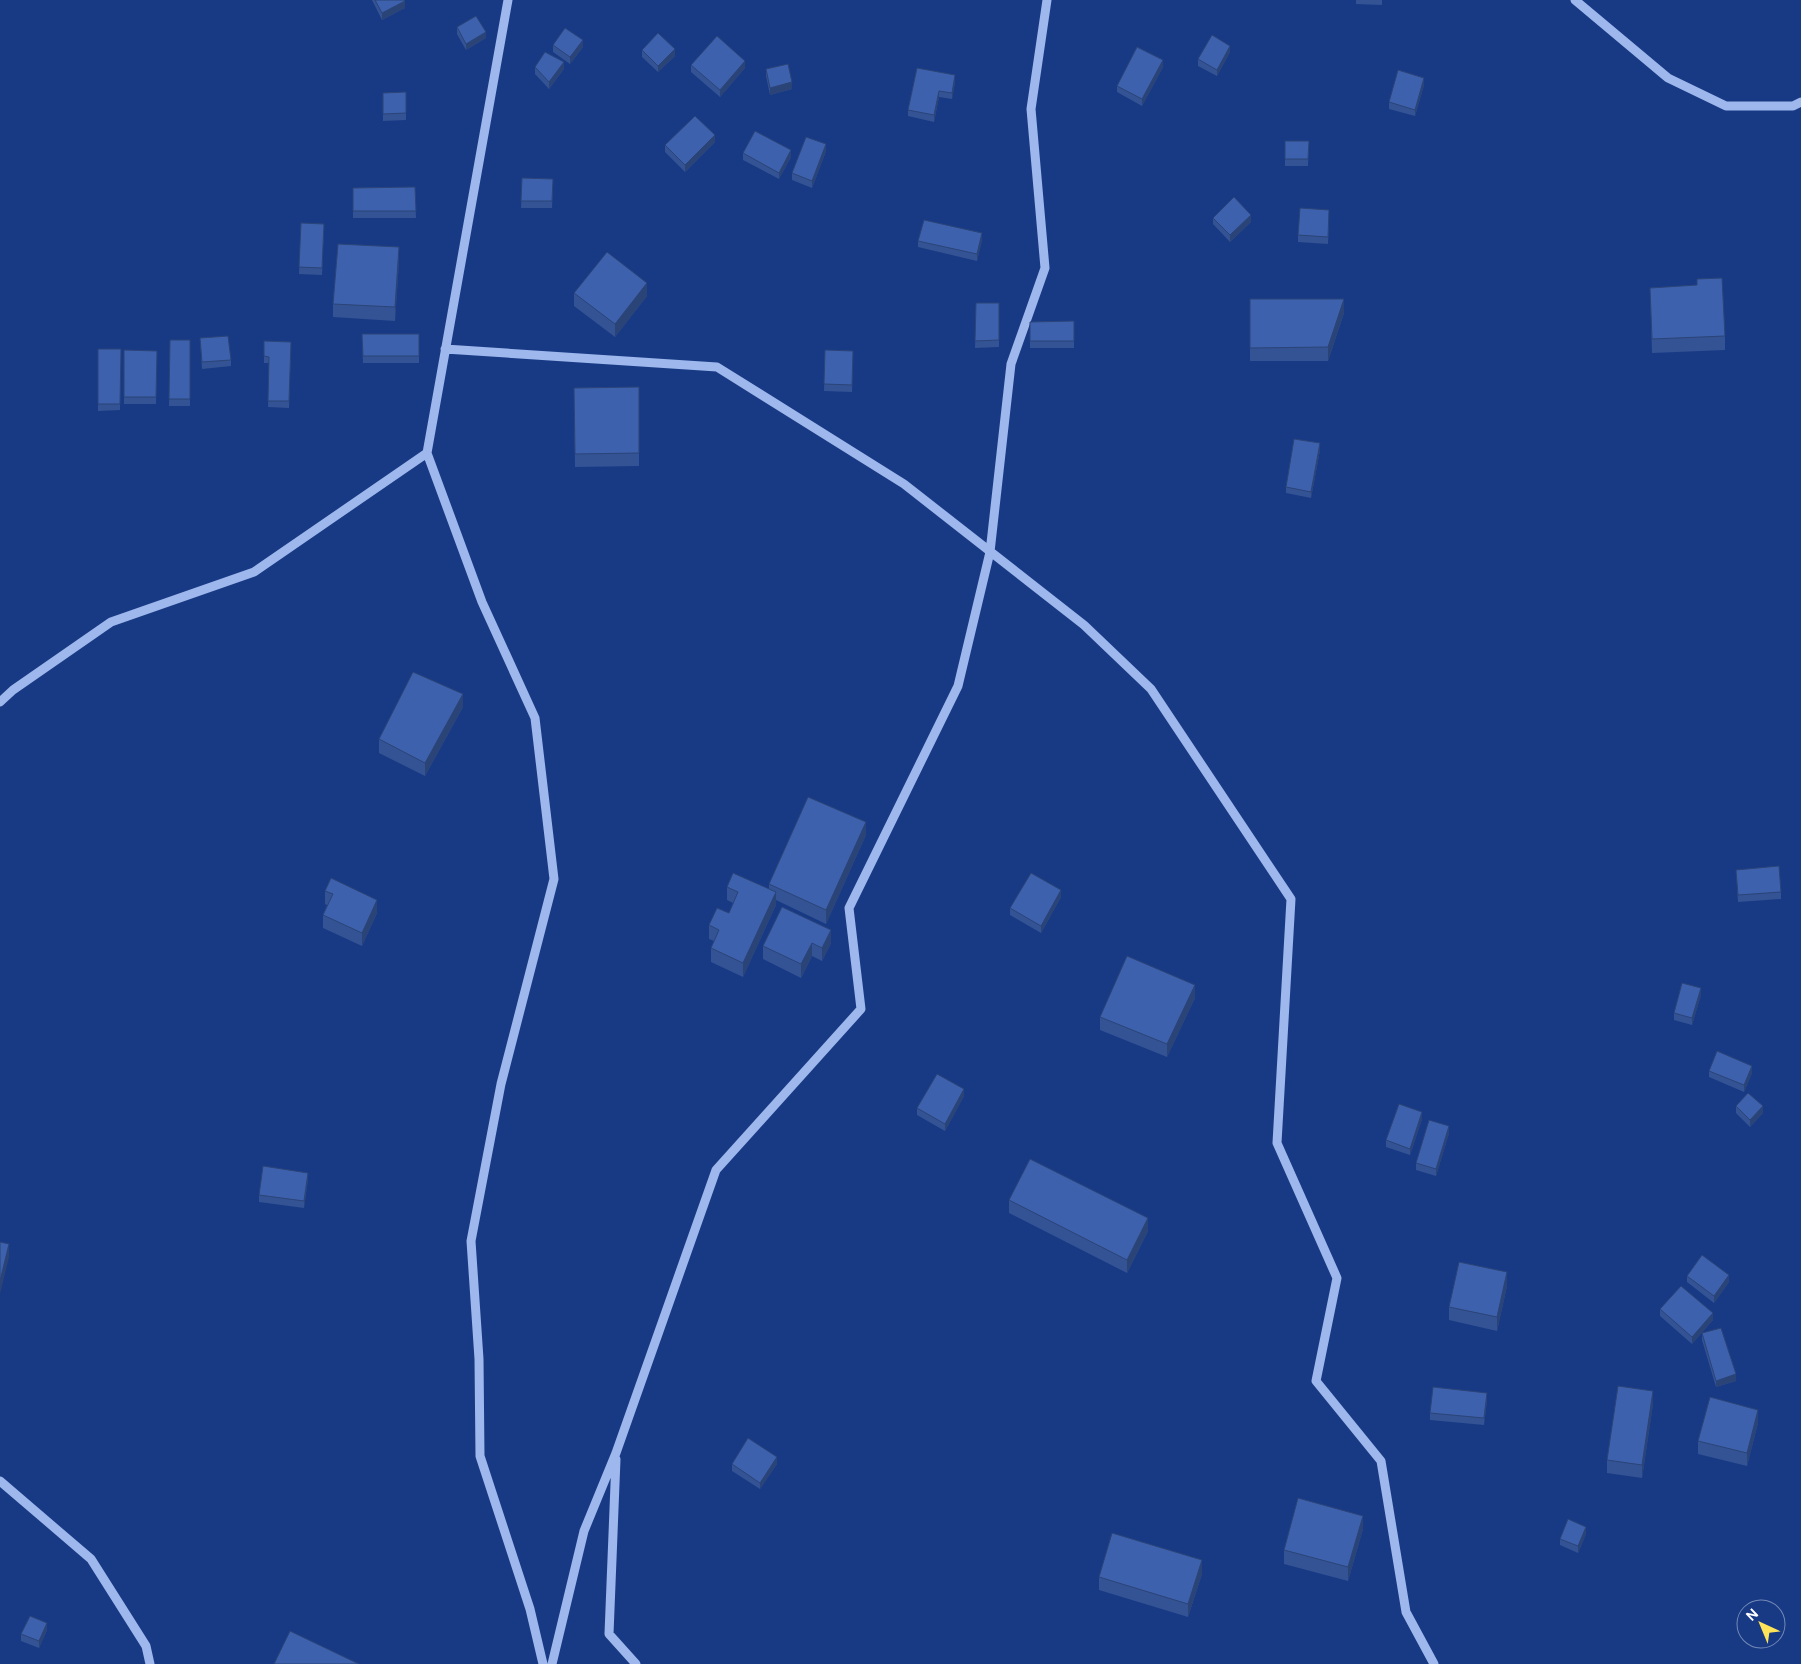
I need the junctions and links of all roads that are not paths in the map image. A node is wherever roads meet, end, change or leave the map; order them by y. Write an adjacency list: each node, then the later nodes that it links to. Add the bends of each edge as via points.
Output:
1 (508, 0): 5 (street)
2 (1047, 0): 7 (street, via 1032,109 1045,268 1011,364)
3 (1575, 0): 4 (street, via 1668,78 1726,106 1793,106)
4 (1801, 102)
5 (445, 349): 6 (street); 7 (street, via 717,366 904,484)
6 (427, 454): 8 (street, via 254,572 111,622); 12 (street, via 482,602 535,718 554,879 501,1084 471,1241 479,1359 480,1456 530,1609)
7 (990, 552): 9 (street, via 958,686 849,908 861,1009 716,1170); 15 (street, via 1084,625 1151,689 1291,898 1277,1144 1337,1278 1316,1381 1381,1461 1406,1612)
8 (0, 702)
9 (616, 1453): 13 (street, via 584,1531); 14 (street, via 609,1634)
10 (0, 1481): 11 (street, via 91,1560 146,1646)
11 (150, 1664)
12 (543, 1664)
13 (552, 1664)
14 (636, 1664)
15 (1434, 1664)

